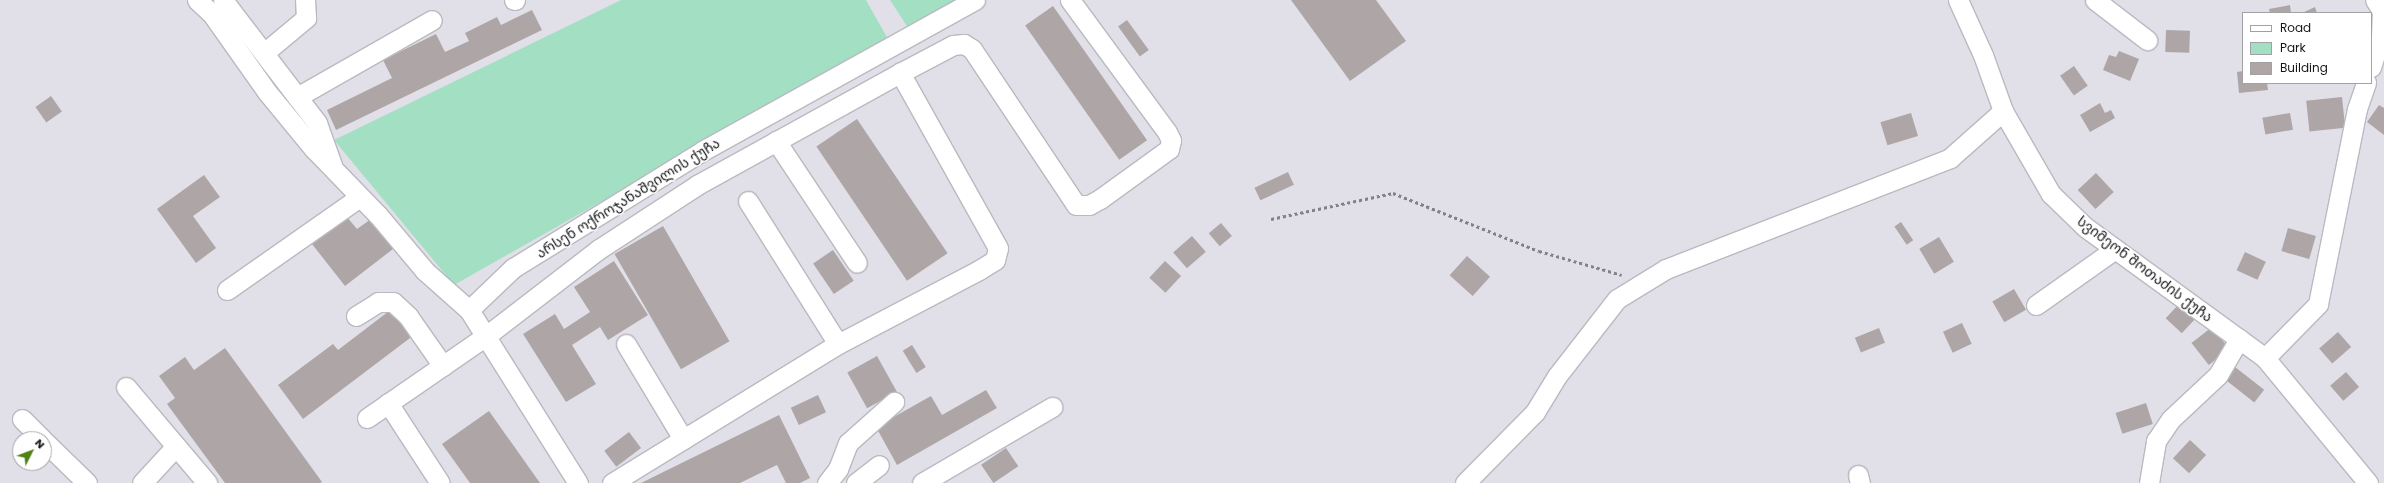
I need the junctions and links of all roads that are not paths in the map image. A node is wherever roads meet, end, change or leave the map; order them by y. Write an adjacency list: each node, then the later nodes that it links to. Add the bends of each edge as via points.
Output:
1 (197, 0): 18 (street, via 212,14 267,92)
2 (223, 0): 11 (street)
3 (305, 0): 11 (street, via 306,18)
4 (975, 0): 25 (street, არსენ ოქროჯანაშვილის ქუჩა, via 704,150 513,268)
5 (1070, 0): 13 (street, via 1171,140 1169,149 1089,205 1076,205 972,49 964,44 953,45)
6 (1958, 0): 16 (street, სვიმეონ შოთაძის ქუჩა, via 1983,55)
7 (2095, 0): 10 (street)
8 (2375, 0): 12 (street, via 2382,11 2380,37)
9 (432, 20): 15 (street)
10 (2147, 40)
11 (264, 53): 15 (street)
12 (2372, 64)
13 (900, 73): 17 (street); 30 (street, via 998,248 995,260 979,270)
14 (2366, 84): 31 (street, via 2357,109 2318,304)
15 (298, 97): 18 (street, via 317,123)
16 (2003, 110): 21 (street, სვიმეონ შოთაძის ქუჩა, via 2052,194 2085,227); 53 (street, via 1950,158 1666,269 1617,299 1557,376 1535,412)
17 (776, 141): 22 (street); 27 (street, via 697,185 599,250)
18 (334, 170): 19 (street)
19 (360, 197): 23 (street); 25 (street, via 426,271)
20 (748, 201): 30 (street)
21 (2115, 249): 24 (street); 28 (street, სვიმეონ შოთაძის ქუჩა)
22 (857, 263)
23 (227, 290)
24 (2036, 305)
25 (469, 310): 27 (street)
26 (356, 316): 32 (street, via 378,302 394,302 408,316)
27 (486, 336): 32 (street); 48 (street)
28 (2239, 338): 31 (street, სვიმეონ შოთაძის ქუჩა); 54 (street, via 2218,375 2171,419 2156,441)
29 (626, 344): 40 (street)
30 (838, 344): 40 (street)
31 (2265, 358): 55 (street, სვიმეონ შოთაძის ქუჩა)
32 (443, 366): 35 (street)
33 (126, 387): 41 (street)
34 (894, 402): 50 (street, via 848,444 838,469)
35 (388, 403): 37 (street); 47 (street)
36 (1052, 407): 52 (street)
37 (367, 418)
38 (22, 419): 39 (street)
39 (34, 431)
40 (683, 439): 49 (street)
41 (176, 446): 45 (street); 46 (street)
42 (52, 449): 44 (street)
43 (879, 465): 51 (street)
44 (87, 483)
45 (142, 483)
46 (207, 483)
47 (440, 483)
48 (578, 483)
49 (612, 483)
50 (828, 483)
51 (856, 483)
52 (922, 483)
53 (1465, 483)
54 (2149, 483)
55 (2368, 483)

